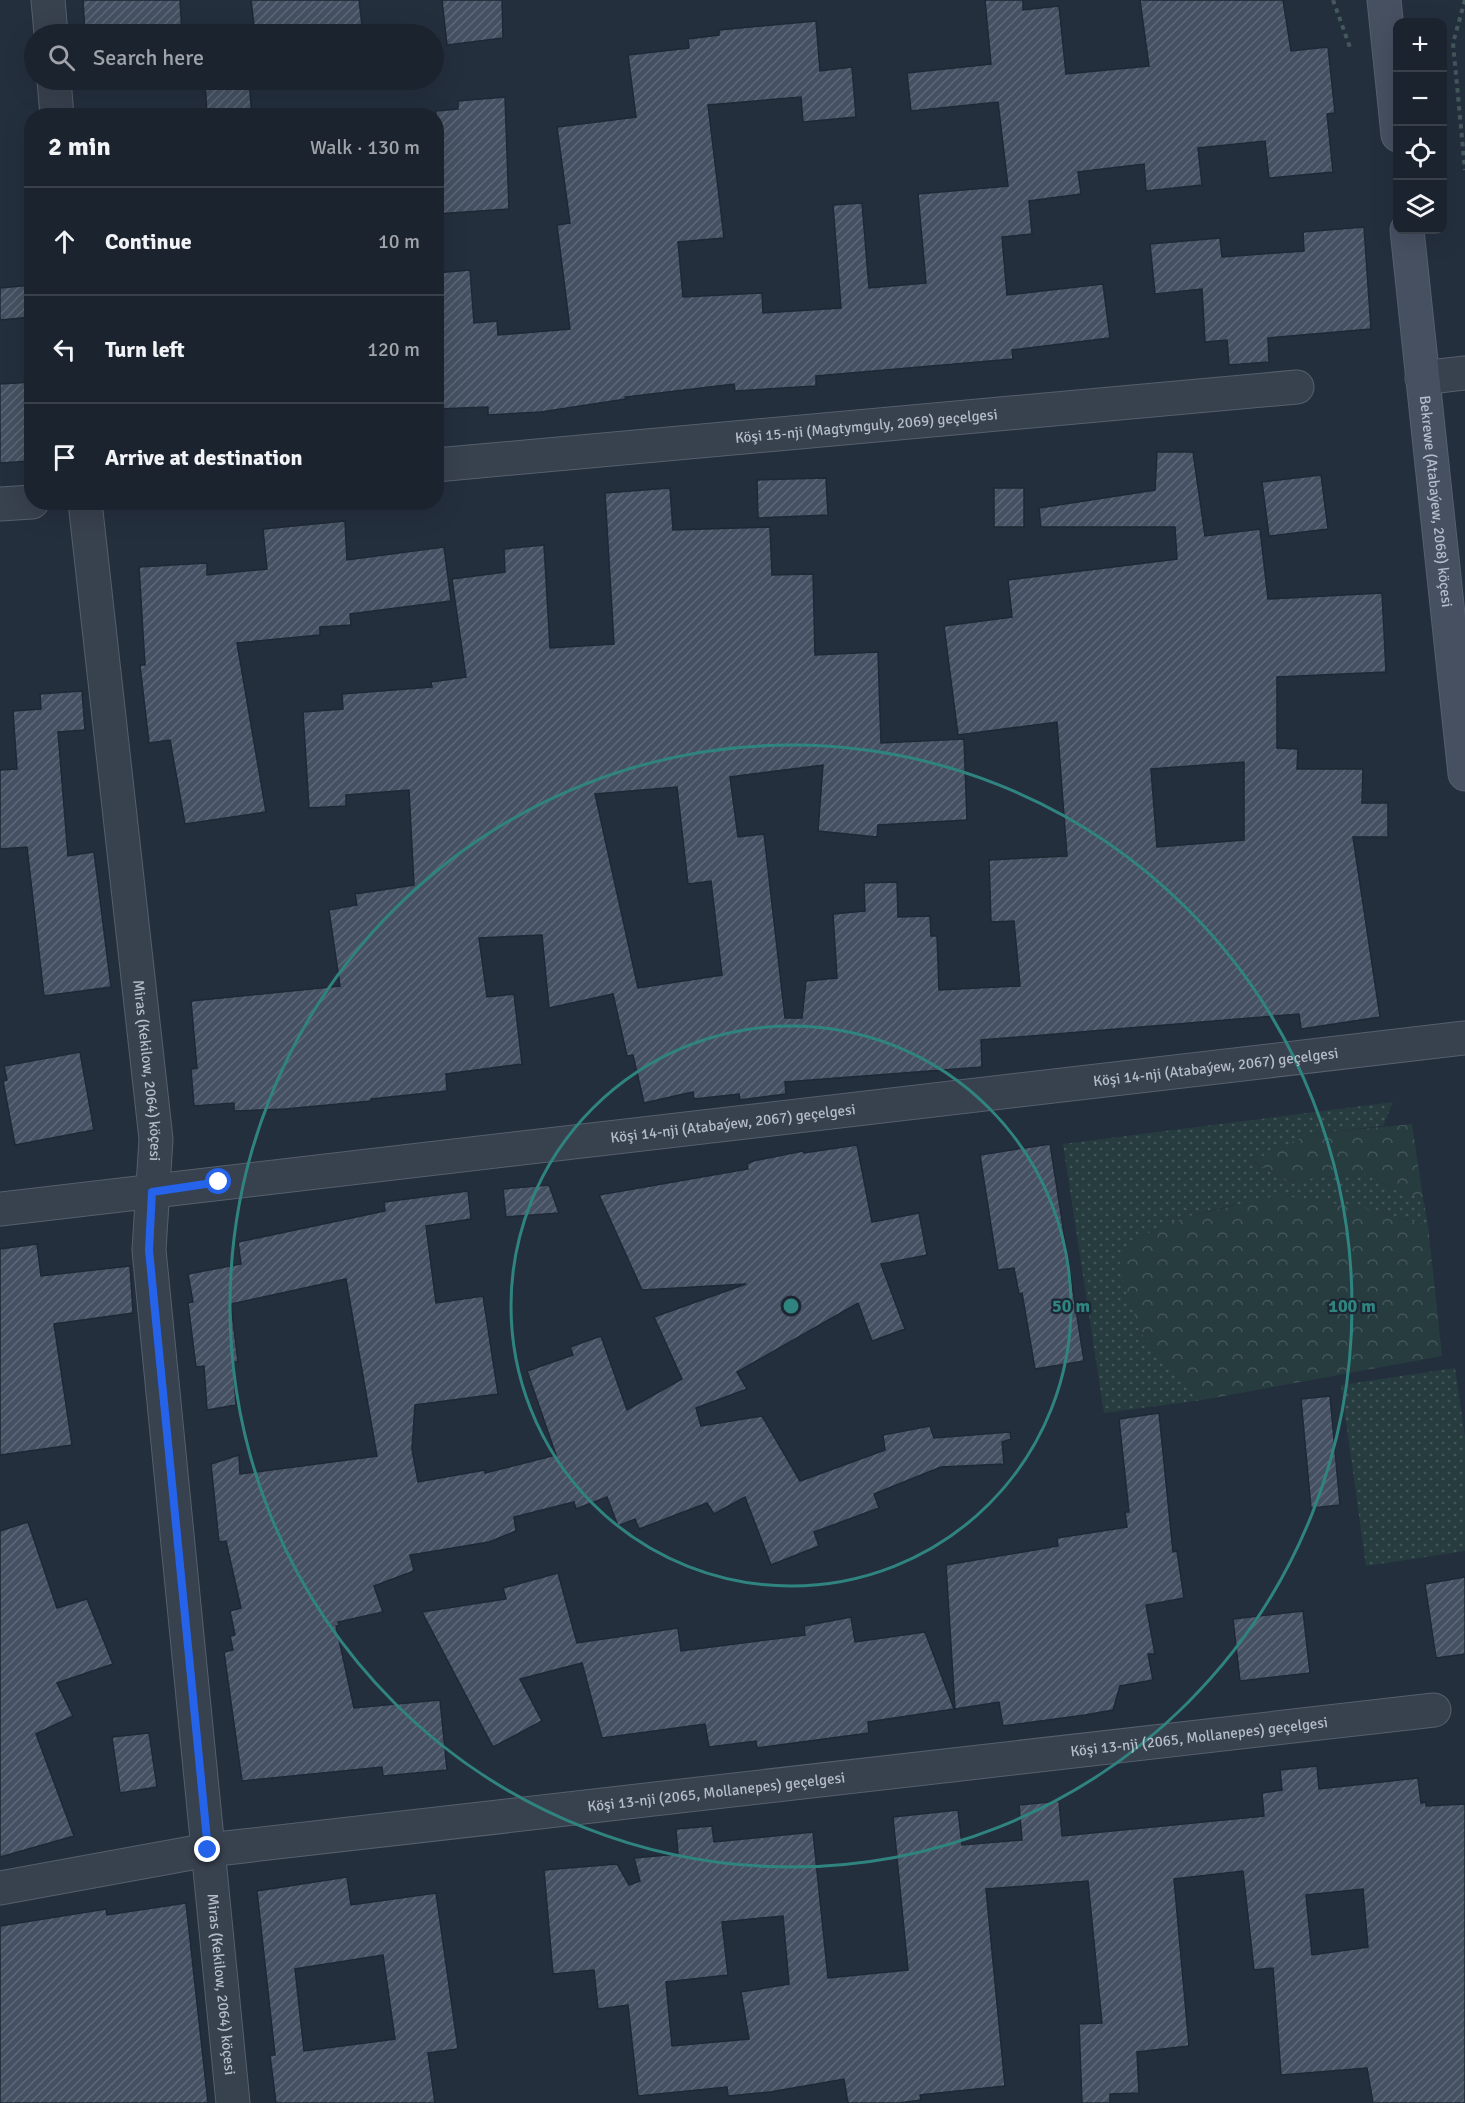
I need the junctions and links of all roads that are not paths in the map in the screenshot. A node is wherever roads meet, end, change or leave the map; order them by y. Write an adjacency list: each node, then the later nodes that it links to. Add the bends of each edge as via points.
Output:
1 (48, 0): 3 (street)
2 (1384, 0): 6 (main road)
3 (50, 24)
4 (55, 90): 5 (street)
5 (56, 108)
6 (1397, 126)
7 (1407, 234): 9 (main road, Bekrewe (Atabaýew, 2068) köçesi)
8 (1465, 373): 9 (street)
9 (1422, 378): 15 (main road, Bekrewe (Atabaýew, 2068) köçesi)
10 (1297, 387): 11 (street, Köşi 15-nji (Magtymguly, 2069) geçelgesi)
11 (444, 464)
12 (24, 502): 13 (street)
13 (0, 504)
14 (86, 510): 17 (street, Miras (Kekilow, 2064) köçesi, via 156,1139)
15 (1465, 774)
16 (1465, 1038): 17 (street, Köşi 14-nji (Atabaýew, 2067) geçelgesi)
17 (152, 1192): 18 (street, Köşi 14-nji (Atabaýew, 2067) geçelgesi); 20 (street, Miras (Kekilow, 2064) köçesi, via 149,1250)
18 (0, 1209)
19 (1434, 1710): 20 (street, Köşi 13-nji (2065, Mollanepes) geçelgesi)
20 (208, 1850): 21 (street, Köşi 13-nji (2065, Mollanepes) geçelgesi); 22 (street, Miras (Kekilow, 2064) köçesi)
21 (0, 1888)
22 (233, 2103)

